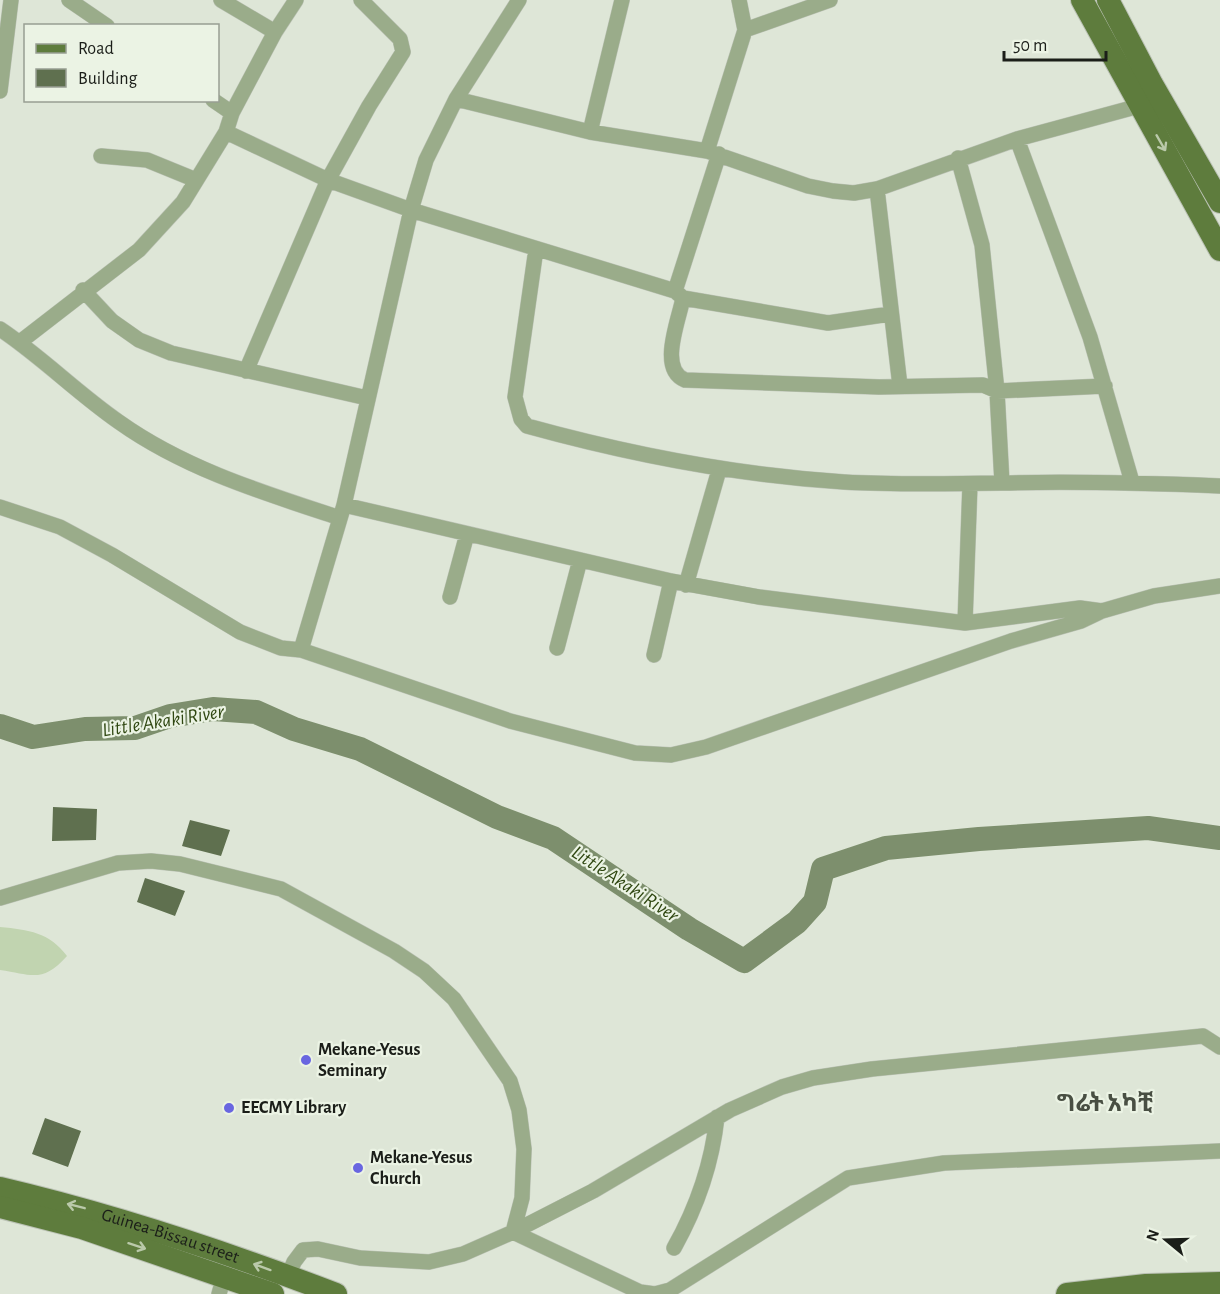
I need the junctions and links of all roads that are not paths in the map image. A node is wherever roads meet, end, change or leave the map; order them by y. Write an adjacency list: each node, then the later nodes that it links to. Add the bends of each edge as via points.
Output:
1 (11, 0): 15 (street)
2 (69, 0): 12 (street)
3 (221, 0): 14 (street)
4 (296, 0): 14 (street)
5 (361, 0): 27 (street, via 400,39 404,52)
6 (519, 0): 16 (street)
7 (622, 0): 21 (street)
8 (739, 0): 13 (street)
9 (830, 0): 13 (street)
10 (1082, 0): 18 (main road)
11 (1108, 0): 29 (main road)
12 (104, 24)
13 (745, 30): 23 (street)
14 (275, 32): 19 (street)
15 (0, 91)
16 (456, 99): 21 (street); 30 (street, via 426,160)
17 (216, 102): 19 (street)
18 (1139, 105): 22 (street); 32 (main road, one-way to 32)
19 (232, 113): 20 (street)
20 (226, 132): 26 (street); 27 (street)
21 (590, 132): 23 (street)
22 (1017, 139): 25 (street); 40 (street)
23 (713, 153): 28 (street, via 808,186 854,193); 34 (street)
24 (101, 156): 26 (street, via 147,160)
25 (958, 158): 28 (street); 41 (street, via 982,245)
26 (196, 180): 33 (street, via 183,202 139,250)
27 (328, 180): 30 (street); 38 (street)
28 (877, 189): 35 (street)
29 (1220, 202)
30 (411, 210): 31 (street); 42 (street)
31 (536, 249): 34 (street); 43 (street, via 515,397 527,426 586,443)
32 (1220, 250)
33 (83, 290): 37 (street); 38 (street, via 112,321 139,340 171,353)
34 (679, 295): 35 (street, via 828,323); 39 (street, via 670,359 676,377)
35 (890, 314): 39 (street)
36 (0, 329): 37 (street)
37 (20, 342): 49 (street, via 120,424 164,449 218,476)
38 (246, 371): 42 (street)
39 (900, 386): 41 (street, via 983,385)
40 (1105, 386): 41 (street); 44 (street)
41 (997, 391): 45 (street)
42 (367, 398): 49 (street)
43 (719, 470): 46 (street, via 844,482); 53 (street)
44 (1132, 482): 45 (street); 47 (street)
45 (1002, 483): 46 (street)
46 (969, 484): 57 (street)
47 (1220, 486)
48 (0, 507): 59 (street, via 60,527 240,632 281,648)
49 (342, 512): 50 (street); 59 (street)
50 (467, 534): 51 (street); 55 (street)
51 (580, 561): 52 (street); 58 (street)
52 (671, 581): 53 (street); 60 (street)
53 (686, 585): 57 (street)
54 (1220, 586): 56 (street)
55 (450, 597)
56 (1102, 611): 57 (street, via 1080,608); 59 (street, via 768,727 671,755 635,753 510,721)
57 (965, 623)
58 (557, 648)
59 (301, 650)
60 (654, 655)
61 (0, 898): 67 (street, via 118,863 180,864 281,889 394,951 424,971 454,999 510,1081 524,1149 522,1198)
62 (1220, 1047): 63 (street, via 1203,1035 872,1069 782,1087)
63 (717, 1117): 67 (street, via 593,1191); 68 (street, via 698,1200)
64 (1220, 1150): 67 (street, via 944,1163 848,1178 670,1290 655,1294 640,1292)
65 (0, 1188): 69 (main road, Guinea-Bissau street, one-way to 65, via 92,1210)
66 (0, 1207): 71 (main road, one-way to 71, via 82,1228)
67 (513, 1232): 69 (street, via 462,1254 429,1262 303,1250)
68 (674, 1248)
69 (288, 1276): 73 (main road, Guinea-Bissau street)
70 (1220, 1283): 74 (main road, via 1146,1285)
71 (222, 1285): 72 (main road)
72 (273, 1294)
73 (336, 1294)
74 (1066, 1294)

